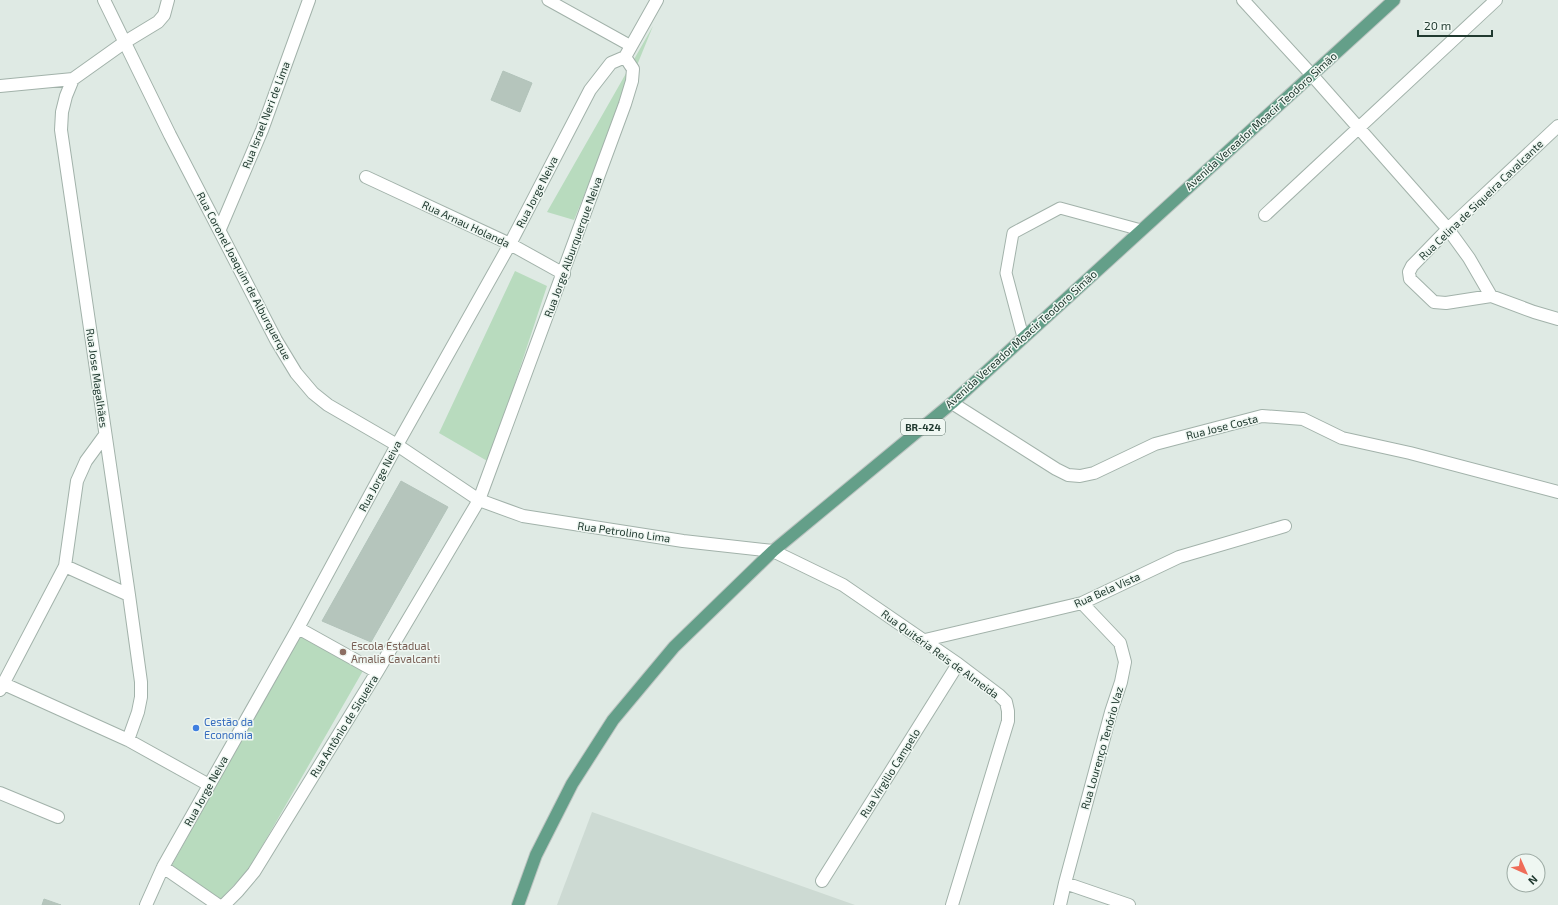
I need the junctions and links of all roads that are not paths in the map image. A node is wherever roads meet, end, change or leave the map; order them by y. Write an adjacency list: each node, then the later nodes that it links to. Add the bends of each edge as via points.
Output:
1 (104, 0): 9 (street, Rua Coronel Joaquim de Alburquerque)
2 (168, 0): 9 (street, via 164,14 158,22)
3 (309, 0): 19 (street, Rua Israel Neri de Lima, via 262,130)
4 (548, 0): 10 (lane)
5 (658, 0): 10 (street)
6 (1243, 0): 12 (street)
7 (1394, 0): 12 (main road, Avenida Vereador Moacir Teodoro Simão / BR-424)
8 (1496, 0): 16 (street)
9 (125, 42): 13 (street); 19 (street, Rua Coronel Joaquim de Alburquerque)
10 (631, 46): 11 (street)
11 (625, 57): 22 (street, Rua Jorge Neiva, via 611,63 590,90); 23 (street, Rua Jorge Alburquerque Neiva, via 633,69 626,104)
12 (1311, 74): 16 (street); 20 (main road, Avenida Vereador Moacir Teodoro Simão / BR-424)
13 (73, 79): 14 (street); 28 (street, Rua Jose Magalhães, via 62,112 61,130)
14 (0, 86)
15 (1558, 126): 21 (street, Rua Celina de Siqueira Cavalcante)
16 (1358, 127): 18 (street); 21 (street)
17 (366, 177): 22 (street, Rua Arnau Holanda)
18 (1265, 215)
19 (220, 229): 29 (street, Rua Coronel Joaquim de Alburquerque, via 276,340 296,373 313,393 328,405)
20 (1141, 230): 26 (main road, Avenida Vereador Moacir Teodoro Simão / BR-424); 26 (lane, via 1060,208 1013,233 1006,273)
21 (1448, 230): 24 (street, via 1469,258); 24 (street, Rua Celina de Siqueira Cavalcante, via 1412,266 1409,272 1410,279 1431,300 1438,303)
22 (510, 244): 23 (street, Rua Arnau Holanda); 29 (street, Rua Jorge Neiva)
23 (564, 274): 31 (street, Rua Jorge Alburquerque Neiva)
24 (1491, 296): 25 (street)
25 (1558, 319)
26 (1023, 337): 27 (main road, Avenida Vereador Moacir Teodoro Simão / BR-424)
27 (952, 403): 30 (street, Rua Jose Costa, via 1068,475 1094,473 1155,444 1262,416 1303,418 1342,438); 33 (main road, Avenida Vereador Moacir Teodoro Simão / BR-424)
28 (105, 435): 34 (street, via 86,461 77,481); 35 (street, Rua Jose Magalhães)
29 (397, 445): 31 (street, Rua Coronel Joaquim de Alburquerque); 37 (street, Rua Jorge Neiva)
30 (1558, 492)
31 (479, 500): 33 (street, Rua Petrolino Lima, via 523,516 552,522); 40 (street, Rua Antônio de Siqueira)
32 (1285, 526): 36 (street, Rua Bela Vista, via 1179,557)
33 (773, 551): 38 (street, Rua Quitéria Reis de Almeida, via 843,585); 52 (main road, Avenida Vereador Moacir Teodoro Simão / BR-424, via 674,647 613,720 572,784 536,855)
34 (65, 566): 35 (street); 41 (street)
35 (129, 595): 42 (street, Rua Jose Magalhães, via 141,697)
36 (1082, 603): 38 (street, Rua Bela Vista); 48 (street, Rua Lourenço Tenório Vaz, via 1120,643 1124,662)
37 (298, 628): 40 (street); 43 (street, Rua Jorge Neiva)
38 (925, 640): 39 (street, Rua Quitéria Reis de Almeida)
39 (958, 664): 47 (street, Rua Virgilio Campelo); 53 (street, Rua Quitéria Reis de Almeida, via 1006,702 1008,721)
40 (377, 672): 51 (street, Rua Antônio de Siqueira, via 254,872)
41 (1, 685): 42 (street)
42 (128, 740): 43 (street)
43 (209, 785): 46 (street, Rua Jorge Neiva)
44 (0, 793): 45 (street)
45 (58, 817)
46 (163, 867): 49 (street, Rua Jorge Neiva); 50 (street)
47 (822, 881)
48 (1065, 883): 54 (street, Rua Lourenço Tenório Vaz); 55 (street)
49 (146, 905)
50 (218, 905)
51 (224, 905)
52 (518, 905)
53 (952, 905)
54 (1060, 905)
55 (1129, 905)

